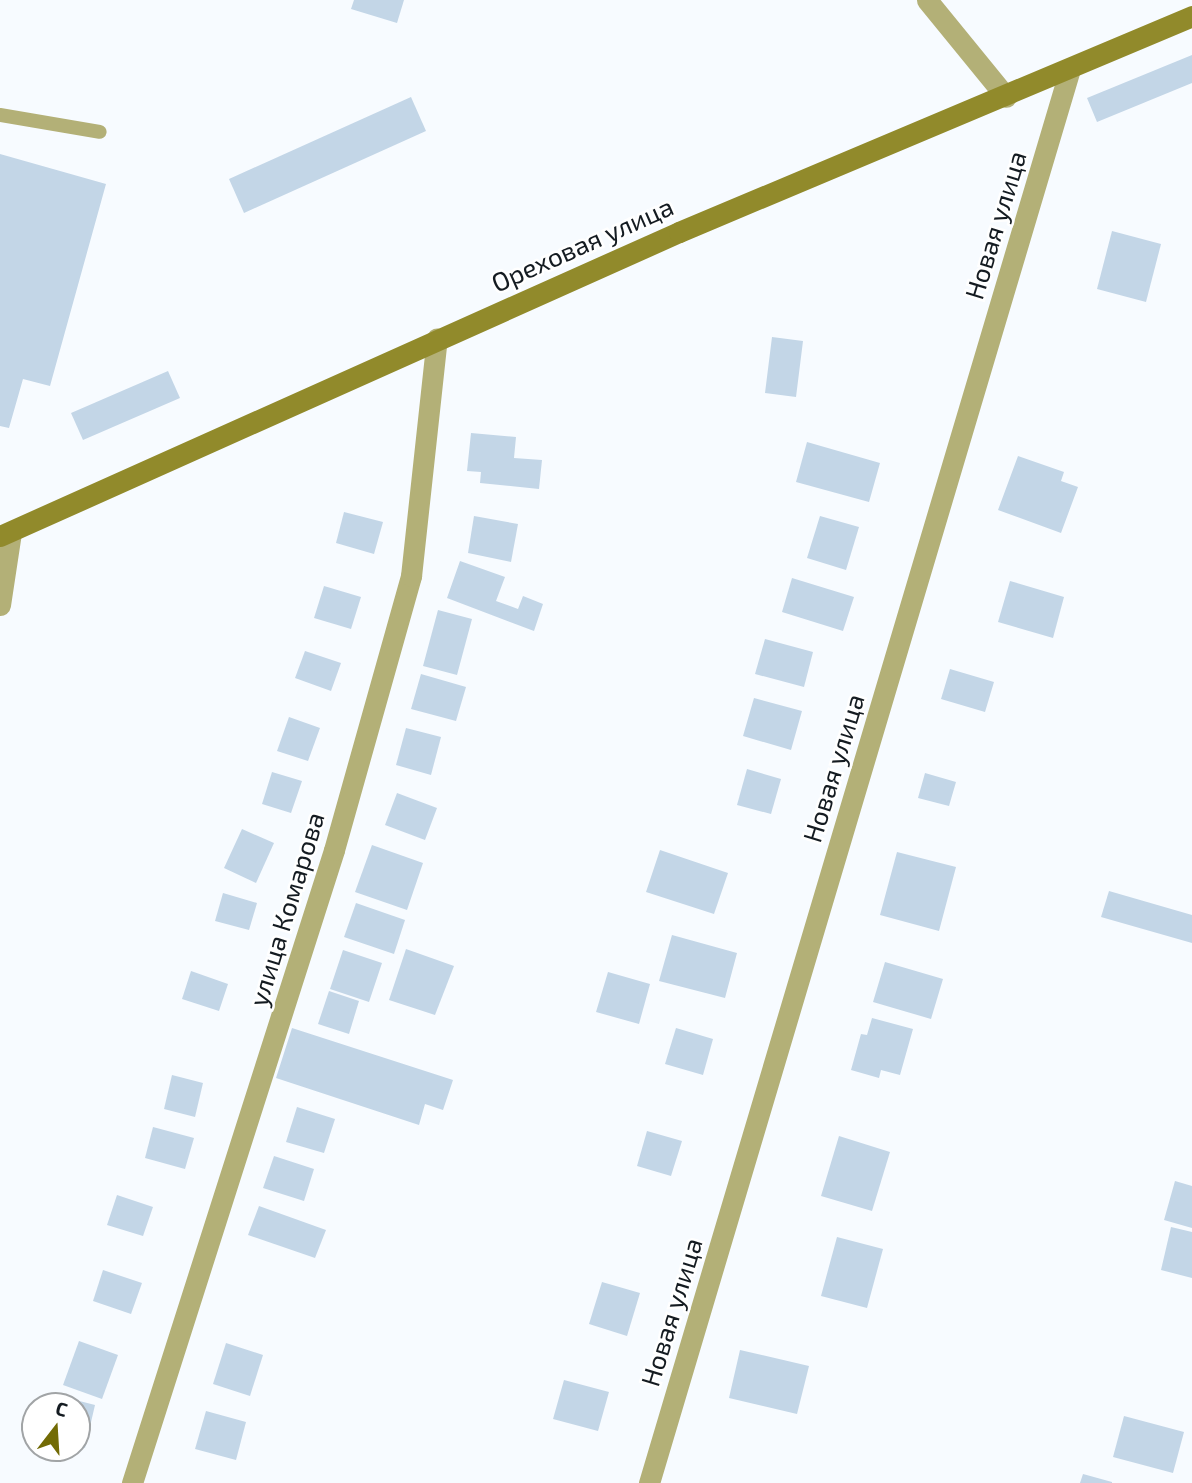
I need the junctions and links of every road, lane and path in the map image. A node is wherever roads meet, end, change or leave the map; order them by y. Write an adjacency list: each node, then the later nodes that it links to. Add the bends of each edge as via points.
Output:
1 (927, 0): 4 (street)
2 (1192, 16): 3 (main road, Ореховая улица)
3 (1070, 69): 4 (main road, Ореховая улица); 11 (street, Новая улица)
4 (1006, 97): 7 (main road, Ореховая улица)
5 (0, 115): 6 (lane)
6 (100, 132)
7 (437, 338): 8 (main road, Ореховая улица); 10 (street, улица Комарова, via 411,576 334,850)
8 (6, 534): 9 (street)
9 (0, 605)
10 (132, 1483)
11 (649, 1483)

